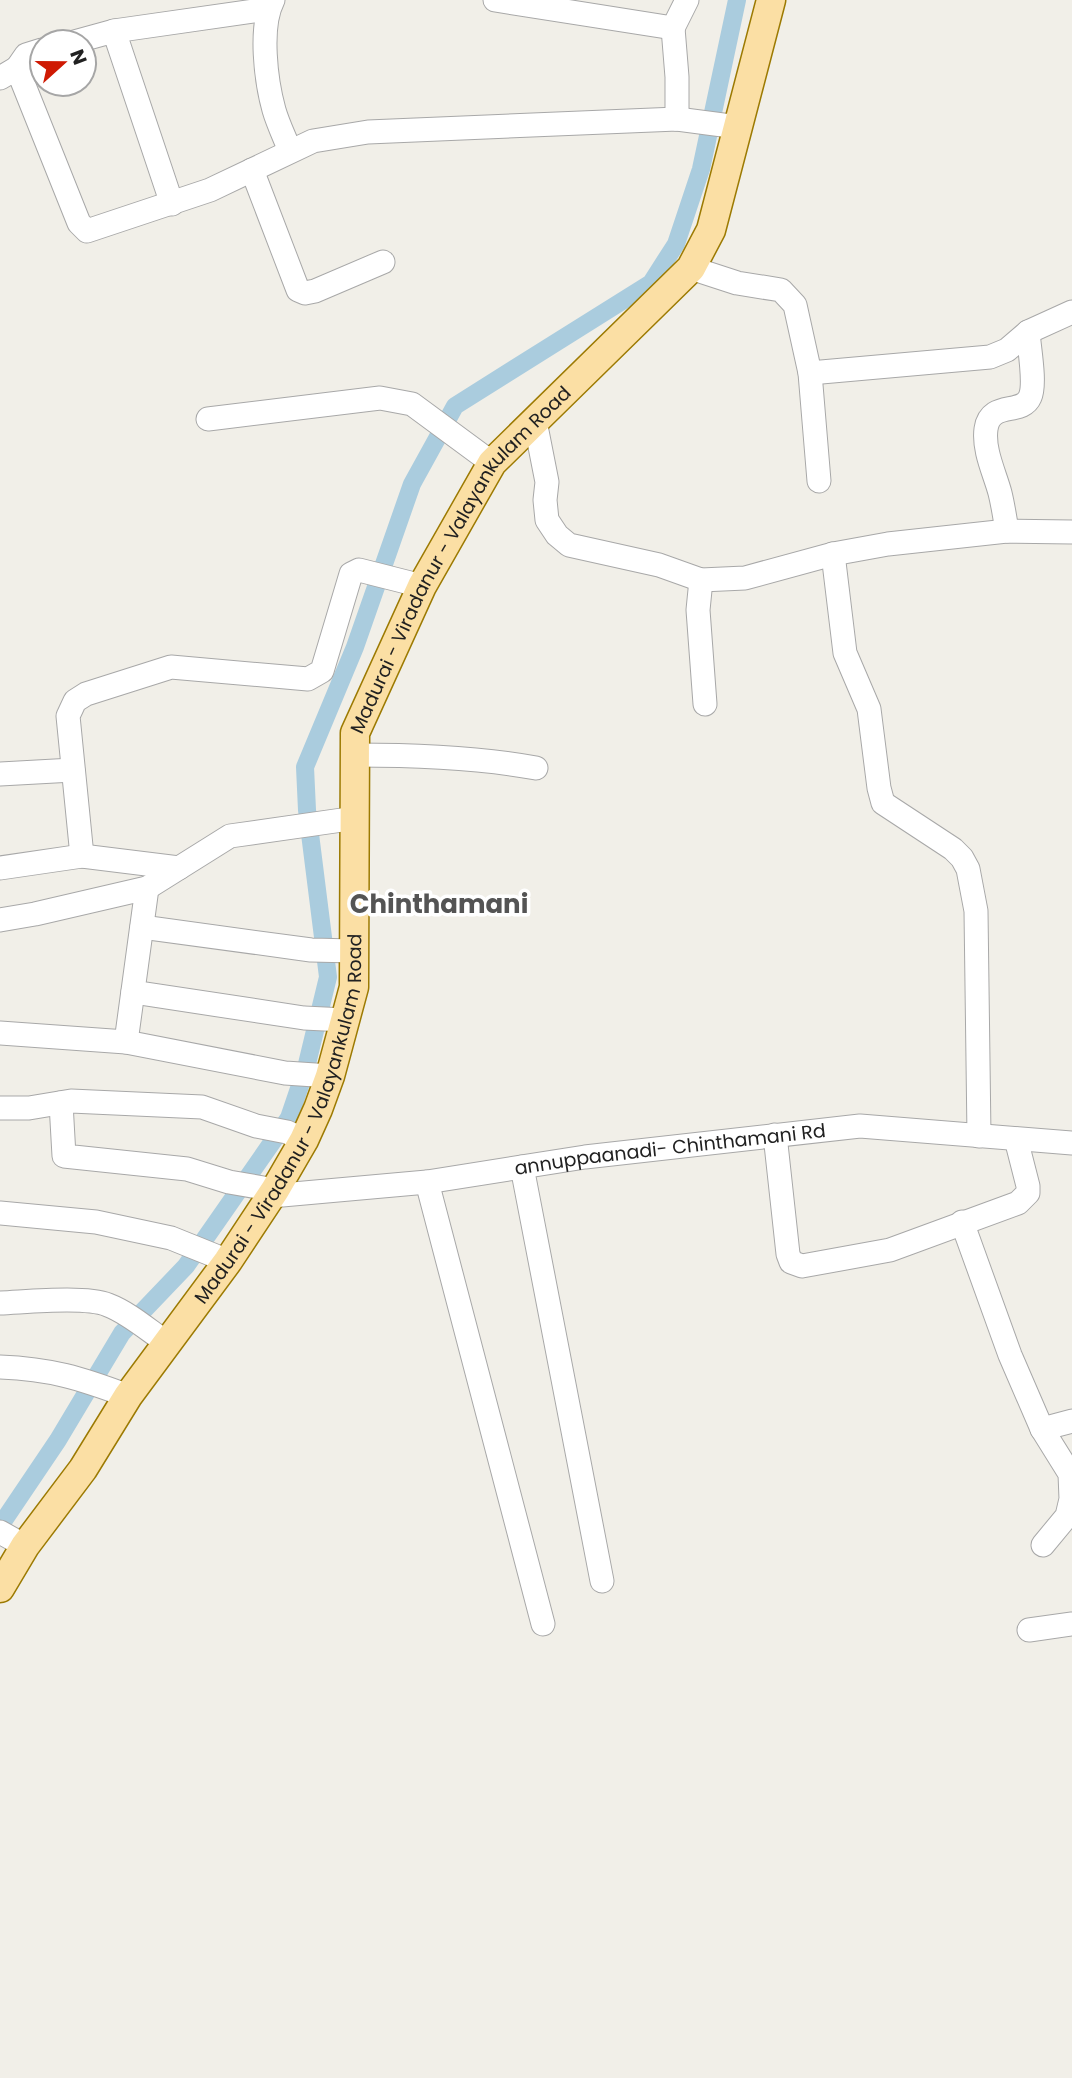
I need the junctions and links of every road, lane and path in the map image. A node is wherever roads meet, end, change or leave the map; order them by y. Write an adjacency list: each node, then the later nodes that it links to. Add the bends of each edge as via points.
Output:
1 (495, 0): 5 (street)
2 (687, 0): 5 (street)
3 (771, 0): 10 (main road, Madurai - Viradanur - Valayankulam Road)
4 (270, 5): 6 (street); 11 (street, via 265,49 274,110)
5 (673, 28): 10 (street, via 677,77)
6 (114, 32): 7 (street); 13 (street)
7 (98, 36)
8 (28, 54): 9 (street)
9 (8, 73): 13 (street, via 82,228 95,230)
10 (707, 123): 11 (street, via 368,132 313,141); 15 (main road, Madurai - Viradanur - Valayankulam Road, via 711,230)
11 (290, 151): 12 (street)
12 (252, 170): 13 (street); 14 (street, via 298,290 315,291)
13 (172, 204)
14 (383, 262)
15 (691, 268): 18 (street, via 737,283 781,290 795,305); 20 (main road, Madurai - Viradanur - Valayankulam Road)
16 (1072, 312): 17 (street)
17 (1028, 332): 18 (street, via 990,357); 23 (street, via 1030,398 1023,406 999,410 986,429)
18 (810, 373): 22 (street)
19 (208, 419): 21 (street, via 380,398 412,404)
20 (535, 421): 21 (main road, Madurai - Viradanur - Valayankulam Road); 26 (street, via 547,482 547,520 557,535 569,545)
21 (484, 456): 27 (main road, Madurai - Viradanur - Valayankulam Road)
22 (819, 481)
23 (1007, 531): 24 (street); 25 (street)
24 (1072, 532)
25 (833, 554): 26 (street, via 745,578); 50 (street, via 845,653 869,709 883,803 953,849 968,869 976,911)
26 (701, 579): 28 (street, via 698,610)
27 (411, 582): 29 (main road, Madurai - Viradanur - Valayankulam Road, via 355,733); 31 (street, via 359,570 351,574 322,671 308,679 171,667 86,694 75,701 68,716)
28 (705, 704)
29 (355, 755): 30 (street, via 500,761); 33 (main road, Madurai - Viradanur - Valayankulam Road)
30 (537, 768)
31 (73, 770): 32 (street); 34 (street)
32 (0, 774)
33 (356, 818): 36 (street, via 230,836); 40 (main road, Madurai - Viradanur - Valayankulam Road)
34 (82, 856): 35 (street); 36 (street)
35 (0, 868)
36 (179, 868): 37 (street)
37 (147, 888): 38 (street); 39 (street)
38 (0, 920)
39 (142, 927): 40 (street); 41 (street)
40 (345, 952): 42 (main road, Madurai - Viradanur - Valayankulam Road, via 354,987)
41 (133, 992): 42 (street); 44 (street)
42 (325, 1019): 45 (main road, Madurai - Viradanur - Valayankulam Road)
43 (0, 1033): 44 (street)
44 (126, 1042): 45 (street)
45 (322, 1076): 49 (main road, Madurai - Viradanur - Valayankulam Road)
46 (61, 1102): 47 (street); 49 (street, via 202,1107); 55 (street, annuppaanadi- Chinthamani Rd, via 64,1156 187,1169)
47 (0, 1108)
48 (775, 1135): 50 (street, annuppaanadi- Chinthamani Rd, via 860,1126); 53 (street, annuppaanadi- Chinthamani Rd); 57 (street, via 791,1262 803,1266 890,1250)
49 (295, 1136): 55 (main road, Madurai - Viradanur - Valayankulam Road)
50 (979, 1136): 51 (street, annuppaanadi- Chinthamani Rd)
51 (1016, 1139): 52 (street, annuppaanadi- Chinthamani Rd); 57 (street, via 1028,1186 1024,1199)
52 (1072, 1143)
53 (522, 1167): 54 (street, annuppaanadi- Chinthamani Rd); 67 (street)
54 (427, 1182): 55 (street, annuppaanadi- Chinthamani Rd); 69 (street)
55 (267, 1191): 58 (main road, Madurai - Viradanur - Valayankulam Road)
56 (0, 1213): 58 (street, via 96,1222 171,1238)
57 (962, 1222): 64 (street)
58 (221, 1259): 60 (main road, Madurai - Viradanur - Valayankulam Road)
59 (0, 1303): 60 (street, via 106,1304)
60 (167, 1343): 62 (main road, Madurai - Viradanur - Valayankulam Road)
61 (0, 1367): 62 (street, via 75,1376)
62 (116, 1391): 65 (main road, Madurai - Viradanur - Valayankulam Road, via 83,1469)
63 (1072, 1420): 64 (street)
64 (1042, 1429): 66 (street, via 1070,1474 1071,1499 1067,1516)
65 (9, 1537): 68 (main road, Madurai - Viradanur - Valayankulam Road)
66 (1043, 1545)
67 (602, 1581)
68 (0, 1588)
69 (543, 1624)
70 (1072, 1625): 71 (street)
71 (1029, 1630)

